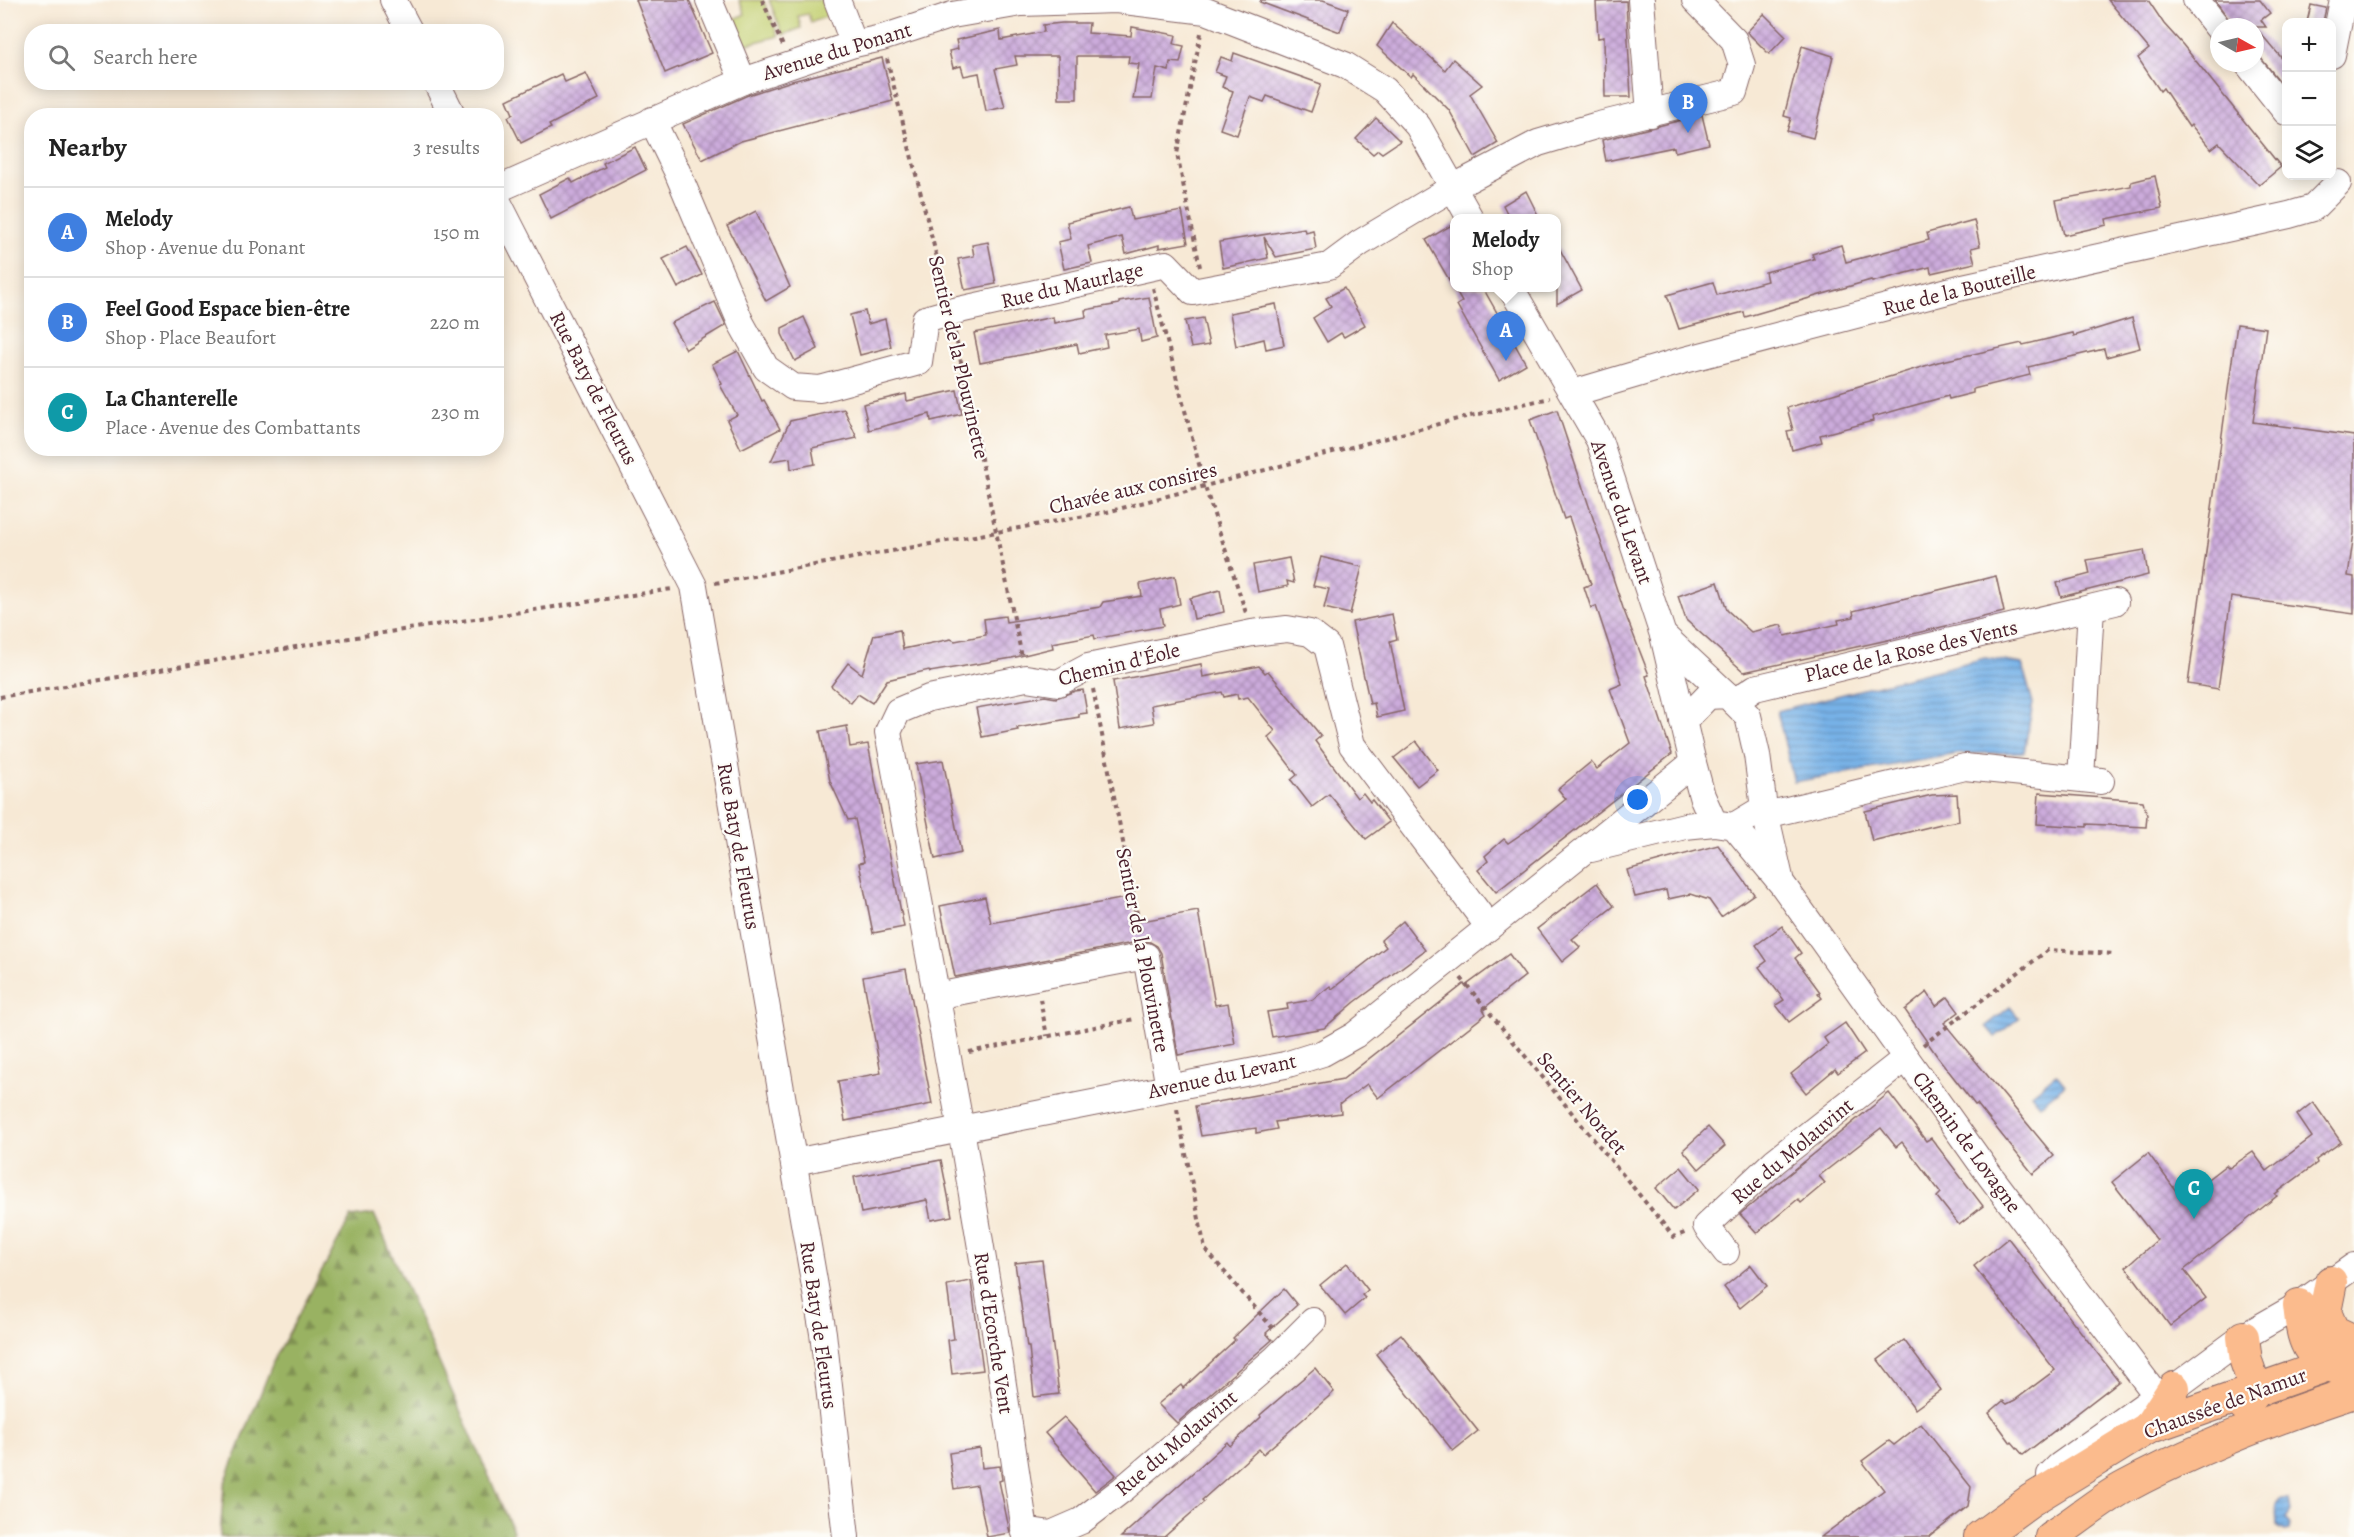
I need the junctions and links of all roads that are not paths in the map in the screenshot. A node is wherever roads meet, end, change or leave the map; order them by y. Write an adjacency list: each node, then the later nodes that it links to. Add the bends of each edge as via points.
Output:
1 (393, 0): 9 (street)
2 (709, 0): 13 (street)
3 (837, 0): 11 (street)
4 (1641, 0): 17 (street)
5 (1695, 0): 17 (street, via 1734,40 1742,65 1734,92)
6 (2196, 0): 8 (street)
7 (2343, 0): 10 (street)
8 (2211, 18)
9 (406, 24)
10 (2336, 32)
11 (854, 44): 13 (street, Avenue du Ponant); 21 (street, Avenue du Ponant, via 952,15 1021,3 1116,0 1206,11 1345,65 1385,90 1418,126)
12 (2254, 72): 15 (street)
13 (743, 81): 18 (street, Avenue du Ponant)
14 (440, 90): 16 (street)
15 (2282, 107)
16 (449, 108)
17 (1650, 114): 21 (street, via 1538,143)
18 (652, 120): 20 (street, Avenue du Ponant); 21 (street, Rue du Maurlage, via 741,323 766,368 793,387 820,389 919,362 925,319 950,312 1166,264 1193,292 1329,266)
19 (2341, 183): 25 (street, Rue de la Bouteille, via 2313,208 2289,215 1963,287)
20 (504, 186)
21 (1452, 188): 23 (street, Avenue du Ponant)
22 (504, 214): 39 (street, Rue Baty de Fleurus, via 694,586)
23 (1467, 214)
24 (1513, 292): 25 (street)
25 (1573, 393): 26 (street, Avenue du Levant, via 1599,440)
26 (1663, 634): 27 (street, Avenue du Levant); 28 (street, Avenue du Levant)
27 (1731, 698): 28 (street, Place de la Rose des Vents, via 1708,696); 30 (street, Avenue du Levant, via 1748,716); 30 (street, Place de la Rose des Vents, via 1755,688 2103,605 2091,780 1965,767)
28 (1683, 722): 29 (street, Avenue du Levant)
29 (1693, 764): 31 (street, Chemin de Lovagne, via 1702,796); 32 (street, Avenue du Levant)
30 (1765, 811): 31 (street, Place de la Rose des Vents); 33 (street, Chemin de Lovagne)
31 (1724, 824): 32 (street, Avenue du Levant, via 1685,826); 33 (street, Chemin de Lovagne)
32 (1585, 850): 34 (street, Avenue du Levant)
33 (1782, 884): 36 (street, Chemin de Lovagne)
34 (1489, 927): 35 (street, Chemin d'Éole, via 1352,745 1327,646 1310,633 1287,629 1252,633 1089,667 1058,683 1026,678 929,698 898,711 888,732); 37 (street, Avenue du Levant, via 1355,1035 1323,1053 1285,1065)
35 (936, 996): 37 (street, Sentier de la Plouvinette, via 1146,956); 38 (street, Chemin d'Éole)
36 (1906, 1058): 40 (street, Rue du Molauvint, via 1775,1161 1706,1226); 48 (street, Chemin de Lovagne, via 2021,1216)
37 (1169, 1088): 38 (street, Avenue du Levant)
38 (961, 1129): 39 (street, Avenue du Levant); 54 (street, Rue d'Ecorche Vent)
39 (794, 1162): 55 (street, Rue Baty de Fleurus, via 823,1333)
40 (1726, 1252)
41 (2342, 1274): 42 (street); 45 (main road, via 2325,1312 2333,1331)
42 (2299, 1305): 44 (street); 46 (main road, via 2309,1350)
43 (1313, 1321): 54 (street, Rue du Molauvint, via 1257,1374 1081,1521 1052,1534)
44 (2243, 1337): 47 (main road); 48 (street)
45 (2354, 1341)
46 (2345, 1365): 47 (main road, Chaussée de Namur)
47 (2256, 1390): 50 (main road, Chaussée de Namur); 51 (main road)
48 (2166, 1392): 50 (main road); 52 (street, via 2059,1466)
49 (2354, 1392): 51 (main road, Chaussée de Namur)
50 (2148, 1428): 52 (main road, Chaussée de Namur)
51 (2213, 1443): 53 (main road, Chaussée de Namur, via 2120,1490)
52 (2016, 1510): 56 (main road, Chaussée de Namur)
53 (2067, 1532)
54 (1025, 1533)
55 (846, 1537)
56 (1980, 1537)

